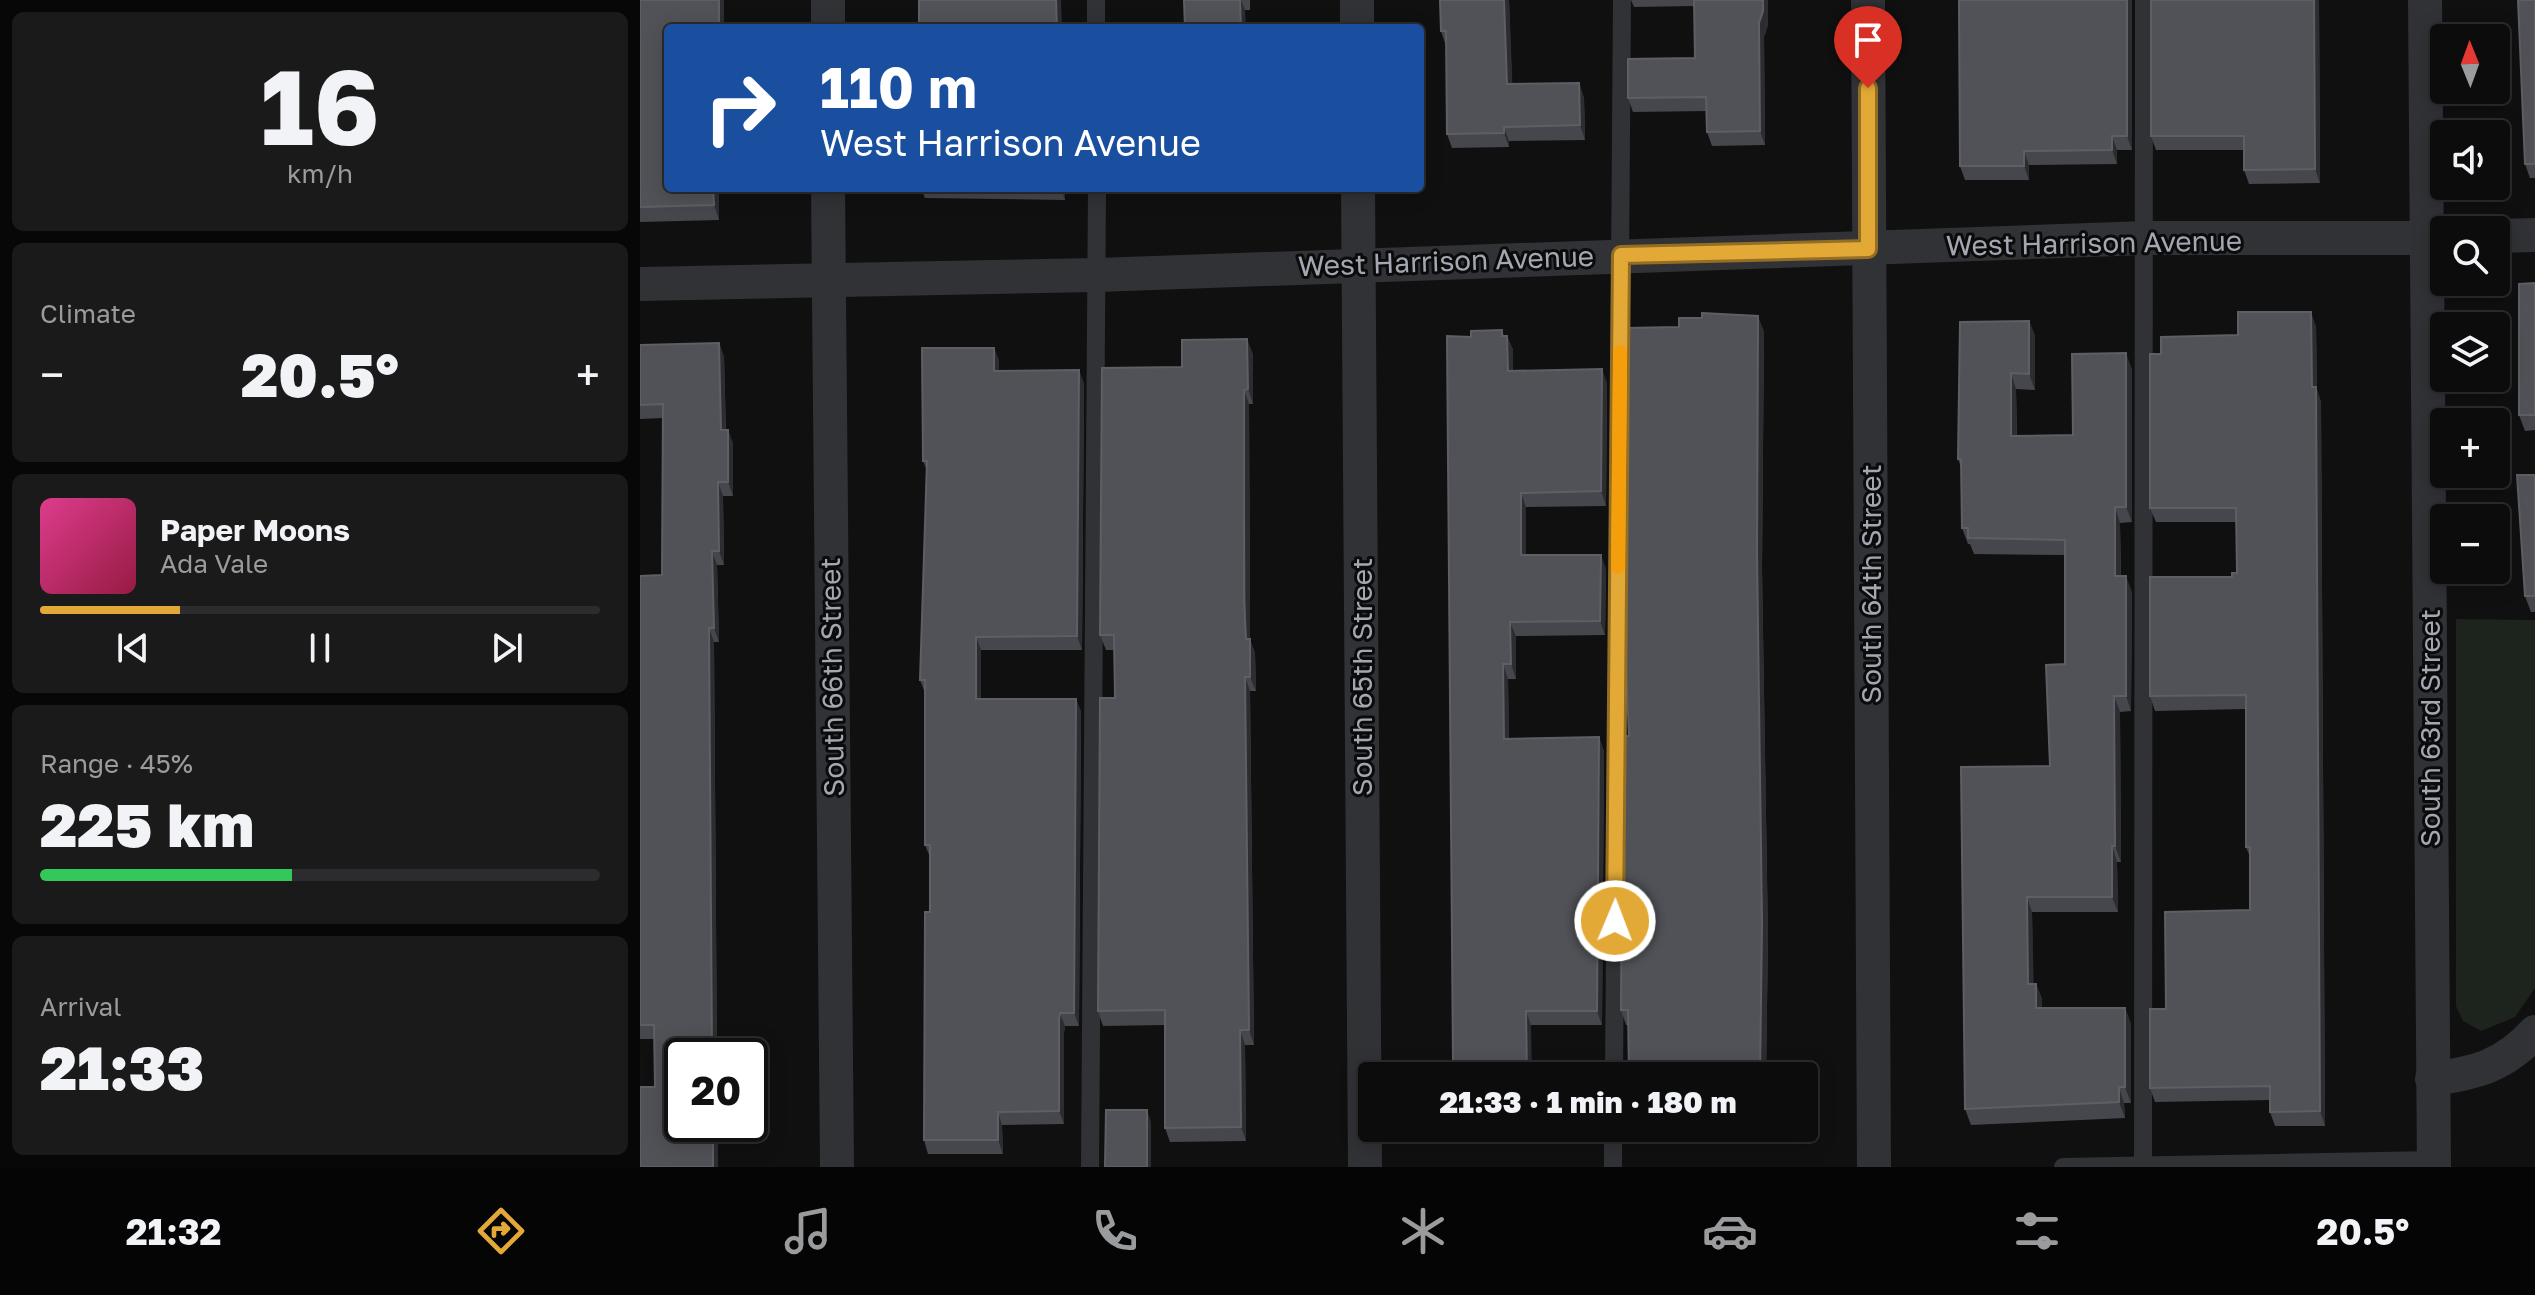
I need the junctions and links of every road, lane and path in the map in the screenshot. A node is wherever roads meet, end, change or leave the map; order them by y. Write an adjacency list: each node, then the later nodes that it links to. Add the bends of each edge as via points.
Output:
1 (828, 0): 8 (street)
2 (1096, 0): 9 (lane)
3 (1357, 0): 10 (street)
4 (1622, 0): 20 (lane)
5 (1868, 0): 19 (street, South 64th Street)
6 (2144, 0): 17 (lane)
7 (2425, 0): 14 (street, South 63rd Street)
8 (828, 24)
9 (1096, 24)
10 (1357, 24)
11 (828, 192): 23 (street, South 66th Street)
12 (1097, 192): 22 (lane)
13 (1358, 192): 21 (street, South 65th Street)
14 (2433, 216)
15 (2535, 235): 16 (street)
16 (2510, 236)
17 (2146, 238): 18 (street, West Harrison Avenue); 19 (street, West Harrison Avenue); 31 (lane)
18 (2430, 238)
19 (1868, 249): 20 (street, West Harrison Avenue); 36 (street, South 64th Street)
20 (1621, 255): 21 (street, West Harrison Avenue); 27 (lane)
21 (1358, 264): 22 (street, West Harrison Avenue); 34 (street, South 65th Street)
22 (1097, 275): 23 (street, West Harrison Avenue); 33 (lane)
23 (828, 281): 24 (street, West Harrison Avenue); 32 (street, South 66th Street)
24 (640, 284)
25 (2434, 296): 28 (street, South 63rd Street)
26 (2535, 1032): 28 (street, via 2521,1047 2478,1072)
27 (1614, 1062)
28 (2432, 1079): 30 (street, South 63rd Street)
29 (1613, 1142): 35 (lane)
30 (2434, 1164): 31 (lane)
31 (2143, 1166): 37 (lane)
32 (837, 1167)
33 (1090, 1167)
34 (1365, 1167)
35 (1613, 1167)
36 (1874, 1167)
37 (2063, 1167)

